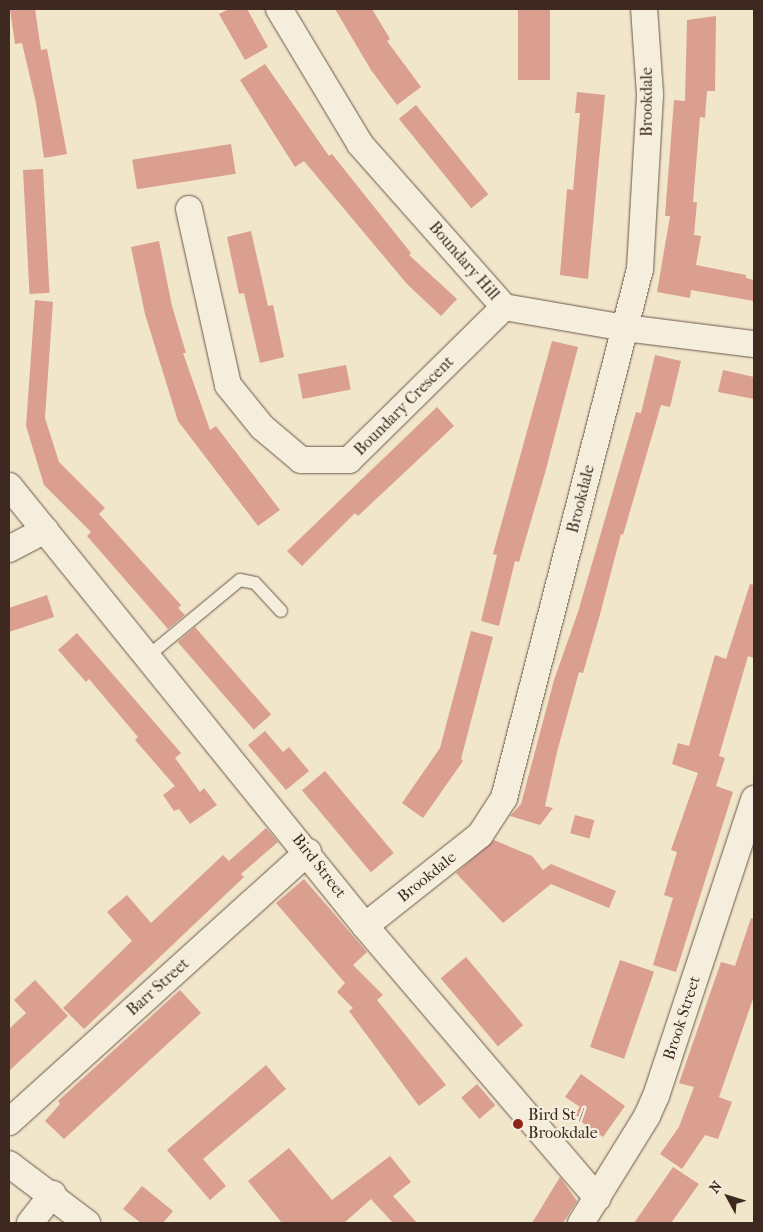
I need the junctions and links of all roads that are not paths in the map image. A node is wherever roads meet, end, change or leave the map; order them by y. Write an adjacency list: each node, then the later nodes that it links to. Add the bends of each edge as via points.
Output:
1 (279, 9): 4 (street, Boundary Hill, via 360,144)
2 (644, 9): 5 (street, Brookdale, via 650,94 640,269)
3 (189, 208): 4 (street, Boundary Crescent, via 228,385 262,427 302,460 349,460)
4 (504, 307): 5 (street, Boundary Hill)
5 (625, 328): 6 (street, Boundary Hill); 14 (street, Brookdale, via 504,798 480,835)
6 (754, 344)
7 (9, 486): 8 (street, Bird Street)
8 (45, 530): 9 (street); 11 (street, Bird Street)
9 (9, 549)
10 (281, 612): 11 (lane, via 255,583 240,580)
11 (148, 656): 13 (street, Bird Street)
12 (754, 799): 18 (street, Brook Street, via 656,1096 648,1116)
13 (308, 852): 14 (street, Bird Street); 15 (street, Barr Street)
14 (366, 926): 18 (street, Bird Street)
15 (9, 1122)
16 (9, 1164): 17 (street)
17 (53, 1194): 19 (street); 20 (street)
18 (597, 1198): 21 (street, Brook Street)
19 (30, 1223)
20 (87, 1223)
21 (581, 1223)

